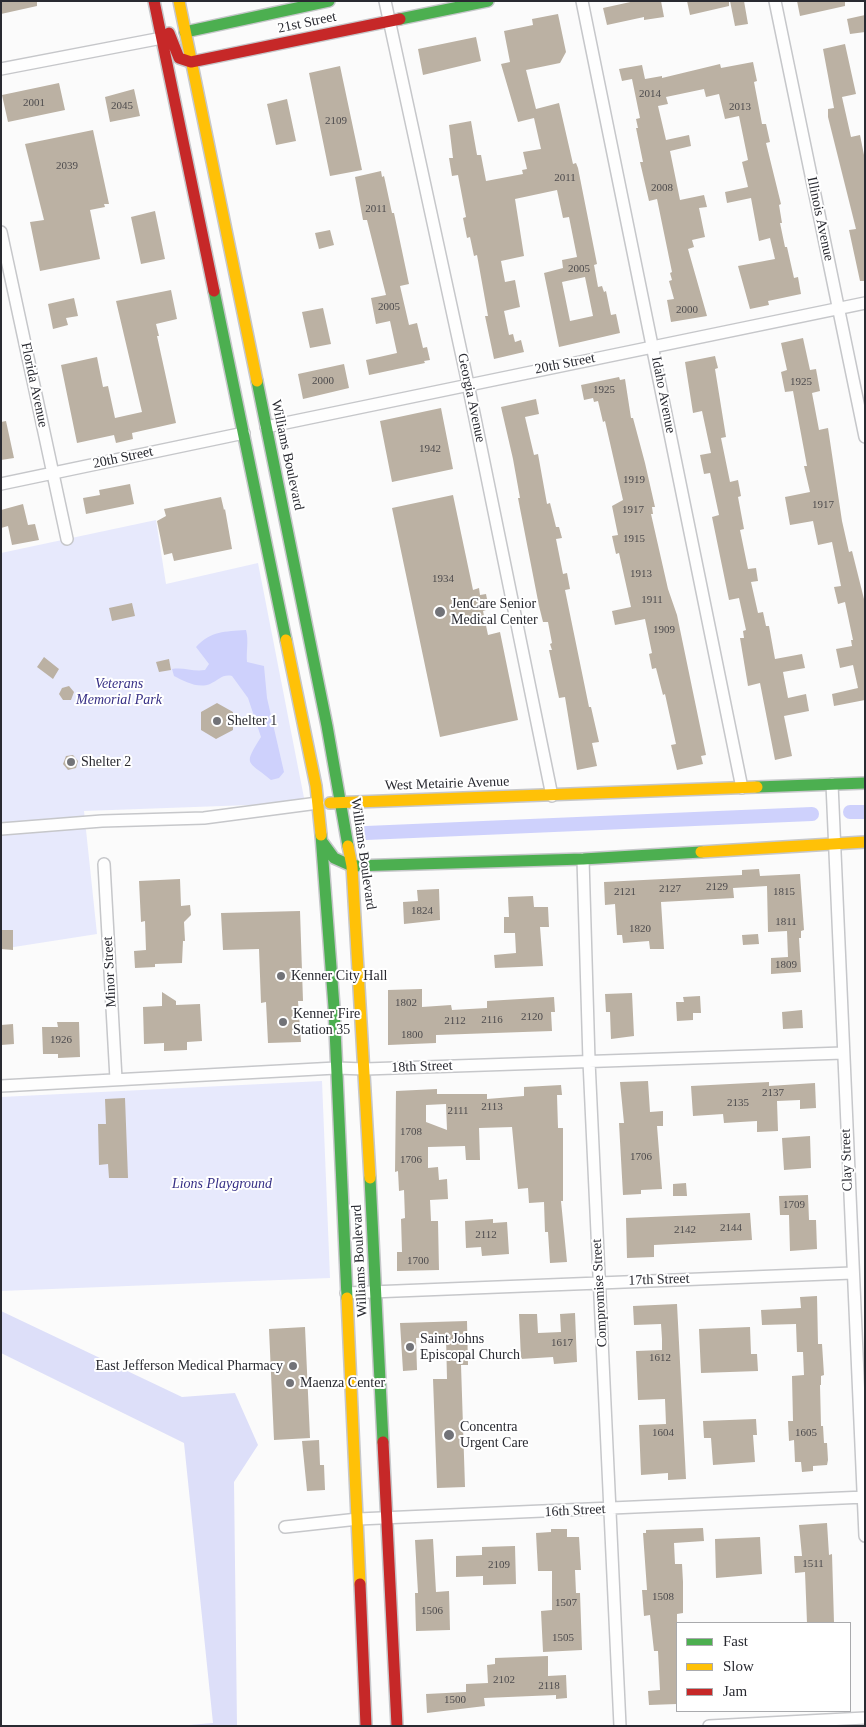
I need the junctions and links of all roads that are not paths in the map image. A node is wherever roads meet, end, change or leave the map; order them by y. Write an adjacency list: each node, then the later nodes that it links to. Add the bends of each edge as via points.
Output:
1 (154, 1): 11 (main road, Williams Boulevard)
2 (160, 1): 12 (main road, via 179,58)
3 (179, 1): 10 (main road, Williams Boulevard)
4 (329, 1): 10 (main road, 21st Street)
5 (385, 1): 9 (street, Georgia Avenue)
6 (488, 1): 9 (main road, 21st Street)
7 (582, 1): 17 (street, Idaho Avenue)
8 (775, 1): 16 (street, Illinois Avenue)
9 (389, 21): 12 (main road, 21st Street); 18 (street, Georgia Avenue)
10 (185, 32): 12 (main road, Williams Boulevard)
11 (162, 38): 13 (street); 19 (main road, Williams Boulevard)
12 (191, 62): 20 (main road, Williams Boulevard)
13 (1, 70)
14 (1, 232): 23 (street, Florida Avenue)
15 (865, 303): 16 (street, 20th Street)
16 (838, 309): 17 (street, 20th Street); 22 (street, Illinois Avenue)
17 (653, 347): 18 (street, 20th Street); 29 (street, Idaho Avenue)
18 (468, 384): 20 (street, 20th Street); 30 (street, Georgia Avenue)
19 (235, 388): 20 (main road, via 247,398 256,423); 21 (main road, Williams Boulevard)
20 (266, 427): 25 (main road, Williams Boulevard)
21 (244, 433): 23 (street, 20th Street); 25 (main road, via 260,452 266,480); 32 (main road, Williams Boulevard)
22 (865, 437)
23 (53, 473): 24 (street, 20th Street); 26 (street, Florida Avenue)
24 (1, 484)
25 (280, 493): 31 (main road, Williams Boulevard)
26 (68, 539)
27 (865, 783): 28 (main road, West Metairie Avenue)
28 (832, 784): 29 (main road, West Metairie Avenue); 36 (street, Clay Street)
29 (742, 788): 30 (main road, West Metairie Avenue)
30 (552, 796): 31 (main road, West Metairie Avenue)
31 (341, 802): 32 (main road, West Metairie Avenue); 39 (main road, Williams Boulevard)
32 (318, 803): 33 (street, West Metairie Avenue, via 204,818 102,821); 35 (main road, Williams Boulevard)
33 (1, 829)
34 (865, 842): 36 (main road)
35 (323, 843): 39 (main road, via 334,858); 41 (main road, Williams Boulevard)
36 (833, 844): 37 (main road); 42 (street, Clay Street)
37 (583, 860): 39 (main road); 43 (street, Compromise Street)
38 (104, 864): 46 (street, Minor Street)
39 (352, 866): 40 (main road, Williams Boulevard)
40 (361, 995): 41 (main road); 45 (main road, Williams Boulevard)
41 (334, 998): 44 (main road, Williams Boulevard)
42 (843, 1053): 43 (street, 18th Street); 48 (street, Clay Street)
43 (589, 1061): 45 (street, 18th Street); 49 (street, Compromise Street)
44 (336, 1068): 45 (street, 18th Street); 46 (street, 18th Street); 51 (main road, Williams Boulevard)
45 (365, 1069): 50 (main road, Williams Boulevard)
46 (116, 1079): 47 (street, 18th Street)
47 (1, 1086)
48 (852, 1272): 49 (street, 17th Street); 52 (street, Clay Street)
49 (600, 1282): 50 (street, 17th Street); 53 (street, Compromise Street)
50 (377, 1292): 51 (street, 17th Street); 55 (main road, Williams Boulevard)
51 (346, 1293): 54 (main road, Williams Boulevard)
52 (864, 1497): 53 (street, 16th Street); 57 (street, Clay Street)
53 (610, 1509): 55 (street, 16th Street); 61 (street, Compromise Street)
54 (358, 1519): 55 (street, 16th Street); 56 (street, 16th Street); 59 (main road, Williams Boulevard)
55 (388, 1519): 60 (main road, Williams Boulevard)
56 (285, 1527)
57 (865, 1536)
58 (865, 1718): 62 (street)
59 (366, 1726)
60 (397, 1726)
61 (620, 1726)
62 (709, 1726)

